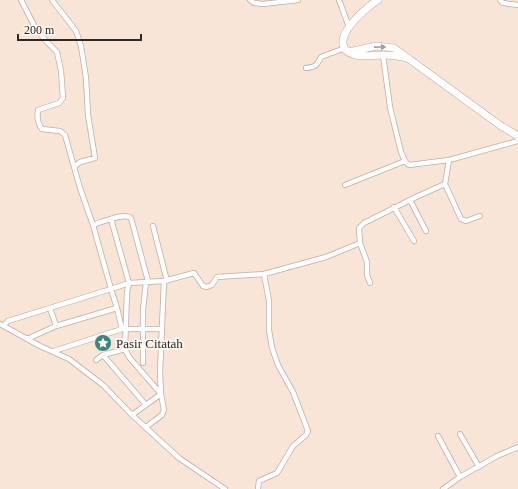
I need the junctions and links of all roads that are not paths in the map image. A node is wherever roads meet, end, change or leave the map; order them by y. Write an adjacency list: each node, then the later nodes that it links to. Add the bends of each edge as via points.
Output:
1 (21, 0): 18 (street, via 35,27 57,52 61,71 63,98 59,103 38,110 40,126 42,129 63,133)
2 (52, 0): 18 (street, via 76,31 86,78 88,115 95,158 80,162)
3 (250, 0): 4 (street, via 262,4)
4 (298, 0)
5 (339, 0): 9 (street)
6 (378, 0): 9 (main road, via 363,11)
7 (500, 0): 8 (street, via 503,3)
8 (518, 5)
9 (349, 27): 10 (main road, via 343,38)
10 (347, 50): 11 (main road, via 357,55); 12 (main road, one-way to 12, via 386,46 394,48); 13 (street, via 321,57 317,66)
11 (383, 55): 12 (main road); 17 (street, via 390,107)
12 (408, 58): 14 (main road, via 501,126)
13 (306, 68)
14 (518, 135)
15 (518, 141): 16 (street)
16 (449, 160): 17 (street, via 410,165); 19 (street)
17 (405, 162): 20 (street)
18 (74, 167): 25 (street)
19 (445, 184): 21 (street); 23 (street, via 461,219 466,221)
20 (345, 185)
21 (410, 200): 22 (street); 27 (street)
22 (394, 207): 28 (street); 29 (street, via 361,225)
23 (480, 216)
24 (111, 219): 25 (street); 32 (street, via 127,216 131,218); 33 (street)
25 (93, 225): 35 (street)
26 (153, 226): 31 (street)
27 (426, 231)
28 (414, 241)
29 (360, 243): 30 (street, via 326,257); 34 (street, via 367,262)
30 (264, 274): 31 (street, via 217,277 212,285 207,287 202,285 194,273); 59 (street, via 269,301 272,348 308,431 293,446 277,473 259,481)
31 (166, 281): 32 (street); 42 (street)
32 (147, 282): 33 (street); 41 (street)
33 (129, 283): 35 (street); 40 (street)
34 (370, 283)
35 (111, 289): 36 (street); 37 (street)
36 (50, 308): 38 (street); 39 (street)
37 (117, 308): 39 (street); 40 (street)
38 (2, 325): 43 (street)
39 (56, 326): 43 (street)
40 (124, 329): 41 (street); 44 (street); 45 (street)
41 (143, 329): 42 (street); 48 (street)
42 (162, 329): 49 (street)
43 (27, 339): 45 (street)
44 (125, 349): 46 (street); 49 (street, via 129,358)
45 (54, 351): 51 (street, via 103,385)
46 (103, 355): 47 (street); 50 (street)
47 (96, 360)
48 (143, 363)
49 (161, 394): 50 (street); 52 (street, via 163,414)
50 (146, 405): 51 (street)
51 (132, 415): 52 (street)
52 (146, 427): 58 (street, via 178,458)
53 (460, 434): 56 (street)
54 (438, 436): 57 (street)
55 (518, 447): 56 (street)
56 (479, 467): 57 (street)
57 (460, 477): 60 (street)
58 (223, 489)
59 (258, 489)
60 (443, 489)

